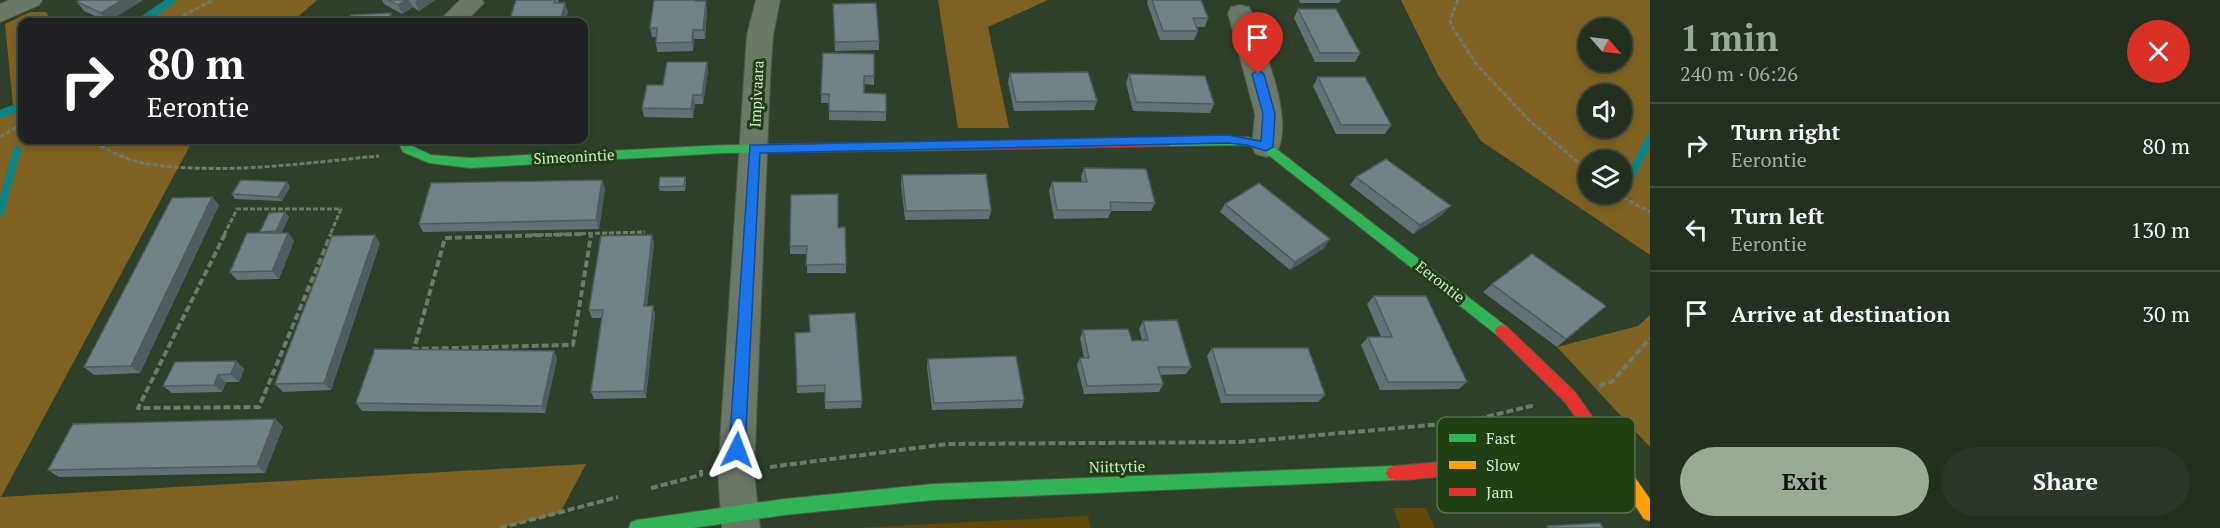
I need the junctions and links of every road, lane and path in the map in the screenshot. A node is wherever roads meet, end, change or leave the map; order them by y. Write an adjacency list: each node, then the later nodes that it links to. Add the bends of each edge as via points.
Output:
1 (30, 0): 7 (street)
2 (213, 0): 8 (path)
3 (768, 0): 15 (street, Impivaara, via 760,35)
4 (1458, 0): 16 (path, via 1451,25 1478,65 1528,118)
5 (471, 3): 9 (street)
6 (1240, 12): 14 (street, via 1269,114)
7 (0, 14)
8 (178, 18)
9 (454, 18)
10 (18, 126): 11 (path)
11 (0, 137)
12 (99, 144): 13 (path, via 141,163 250,168 373,157)
13 (405, 144): 15 (street, Simeonintie, via 429,159 470,163)
14 (1266, 147): 15 (street, Eerontie, via 1228,139); 23 (street, Eerontie, via 1507,335)
15 (754, 148): 29 (street, Impivaara)
16 (1578, 162)
17 (1632, 202): 19 (path)
18 (341, 208): 18 (path, via 259,407 138,408 237,209)
19 (1650, 212)
20 (645, 232): 21 (path)
21 (591, 235): 21 (path, via 445,238 414,349 573,345)
22 (1650, 338): 23 (path, via 1613,381)
23 (1569, 397): 24 (path); 25 (street, Eerontie)
24 (1486, 417)
25 (1583, 417)
26 (1437, 424): 29 (path, via 1241,442 947,444)
27 (702, 463): 30 (path)
28 (1437, 471): 35 (street, Niittytie, via 888,494)
29 (736, 473): 30 (path); 35 (street, Impivaara)
30 (701, 475): 31 (path)
31 (646, 489)
32 (1635, 491): 34 (street, Eerontie)
33 (625, 495): 36 (path)
34 (1650, 513)
35 (740, 520): 37 (street, Niittytie)
36 (500, 528)
37 (637, 528)

